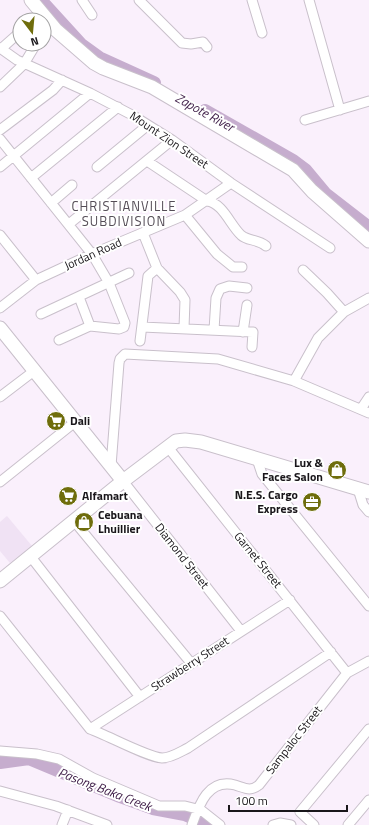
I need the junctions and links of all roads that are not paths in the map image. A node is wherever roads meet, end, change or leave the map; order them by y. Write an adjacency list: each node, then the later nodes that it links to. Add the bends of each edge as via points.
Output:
1 (31, 0): 37 (street, via 56,30 94,63 152,87 293,170 312,191)
2 (82, 0): 6 (street)
3 (139, 0): 9 (street, via 182,43 203,42)
4 (252, 0): 7 (street)
5 (309, 0): 18 (street)
6 (92, 15)
7 (262, 33)
8 (12, 39): 10 (street)
9 (207, 47)
10 (1, 49): 12 (street, Mount Zion Street)
11 (31, 52): 12 (street)
12 (24, 64): 13 (street, Mount Zion Street); 14 (street)
13 (62, 80): 15 (street, Mount Zion Street); 21 (street, via 53,90)
14 (0, 87)
15 (90, 93): 17 (street, Mount Zion Street); 24 (street)
16 (369, 101): 18 (street)
17 (118, 108): 20 (street, Mount Zion Street); 28 (street)
18 (340, 110): 19 (street)
19 (305, 120)
20 (148, 125): 23 (street, Mount Zion Street); 27 (street)
21 (0, 130)
22 (0, 139): 24 (street)
23 (172, 140): 25 (street); 29 (street, Mount Zion Street)
24 (13, 156): 26 (street); 28 (street)
25 (147, 160): 31 (street); 34 (street)
26 (0, 167)
27 (97, 167)
28 (31, 178): 32 (street)
29 (231, 183): 31 (street, Jordan Road); 39 (street, Mount Zion Street)
30 (72, 185): 32 (street)
31 (207, 200): 33 (street, Jordan Road); 38 (street, via 219,207 242,237 259,241)
32 (51, 203): 34 (street)
33 (185, 215): 35 (street, Jordan Road); 41 (street, via 217,254 233,267)
34 (69, 224): 40 (street)
35 (143, 233): 40 (street, Jordan Road); 42 (street)
36 (0, 235): 45 (street)
37 (369, 241)
38 (266, 246)
39 (330, 248)
40 (92, 254): 45 (street, Jordan Road); 46 (street)
41 (242, 267)
42 (157, 268): 55 (street, via 148,276); 57 (street, via 185,300)
43 (303, 270): 52 (street)
44 (129, 273): 46 (street)
45 (36, 280): 51 (street, Jordan Road)
46 (110, 283): 48 (street); 54 (street, via 125,323 124,327 119,329)
47 (247, 288): 58 (street, via 228,286 220,289 216,298)
48 (79, 298): 53 (street); 54 (street)
49 (369, 298): 52 (street)
50 (247, 305): 59 (street)
51 (0, 308)
52 (344, 312): 64 (street, via 318,338)
53 (41, 314)
54 (90, 326): 60 (street)
55 (142, 327): 57 (street); 61 (street)
56 (0, 328): 63 (street)
57 (184, 328): 58 (street)
58 (214, 330): 59 (street)
59 (243, 332): 62 (street, via 253,332)
60 (59, 340)
61 (140, 341)
62 (252, 347)
63 (34, 371): 65 (street); 68 (street)
64 (294, 381): 67 (street); 71 (street, via 218,359 125,354 119,363)
65 (0, 397)
66 (369, 397): 67 (street)
67 (365, 411)
68 (75, 422): 71 (street); 73 (street)
69 (167, 446): 70 (street, via 176,441 193,440); 72 (street); 79 (street, Garnet Street)
70 (257, 459): 74 (street); 80 (street, via 262,474)
71 (111, 466): 72 (street)
72 (123, 481): 76 (street); 82 (street, Diamond Street)
73 (0, 482)
74 (363, 491): 75 (street, via 363,504)
75 (369, 512)
76 (74, 521): 77 (street); 85 (street)
77 (31, 557): 78 (street); 87 (street)
78 (0, 581)
79 (290, 600): 82 (street, Strawberry Street); 83 (street, Garnet Street)
80 (369, 606)
81 (0, 616): 88 (street)
82 (241, 631): 85 (street, Strawberry Street)
83 (332, 652): 86 (street, Garnet Street); 88 (street, via 188,748 170,757 162,758)
84 (369, 661): 86 (street)
85 (191, 663): 87 (street, Strawberry Street)
86 (347, 673): 93 (street, Sampaloc Street, via 259,785 250,789 227,784 213,787 201,800)
87 (140, 697): 88 (street, Strawberry Street)
88 (90, 729)
89 (369, 729): 101 (street, via 300,812)
90 (0, 751): 93 (street, via 59,759 93,778 160,806 185,806)
91 (0, 791): 94 (street)
92 (369, 800): 102 (street)
93 (197, 809): 95 (street, Sampaloc Street); 98 (street)
94 (68, 810): 96 (street); 97 (street)
95 (192, 823)
96 (62, 825)
97 (107, 825)
98 (220, 825)
99 (273, 825): 100 (street)
100 (291, 825)
101 (314, 825)
102 (348, 825)

